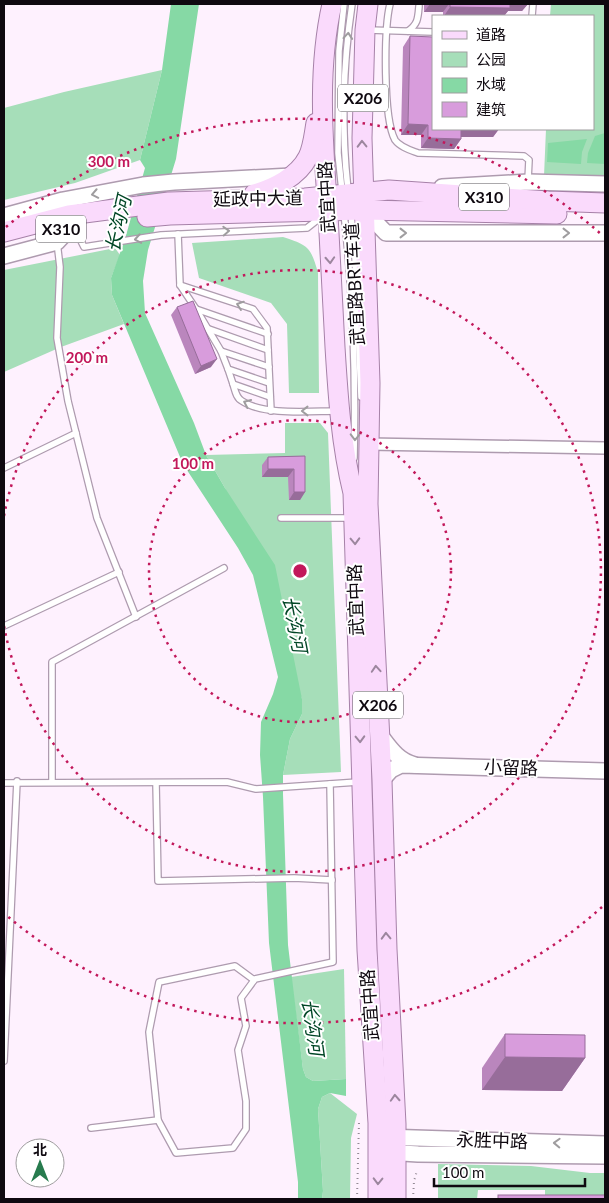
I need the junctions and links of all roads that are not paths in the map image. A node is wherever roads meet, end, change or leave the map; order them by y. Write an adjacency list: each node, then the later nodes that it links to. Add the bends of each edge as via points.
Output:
1 (332, 4): 11 (main road, 武宜中路 / X206)
2 (344, 4): 17 (lane, 武宜路BRT车道, via 339,51 338,154)
3 (352, 4): 17 (lane, 武宜路BRT车道, one-way to 3, via 344,87)
4 (368, 4): 7 (main road, 武宜中路 / X206)
5 (390, 4): 8 (lane)
6 (419, 6): 9 (lane, via 418,20)
7 (365, 30): 8 (lane); 17 (main road, 武宜中路 / X206, one-way to 7, via 362,138)
8 (387, 31): 9 (lane); 13 (lane, via 386,97 389,124 396,141 418,153 524,156 529,160)
9 (408, 32): 10 (lane)
10 (432, 32)
11 (322, 84): 12 (main road, via 308,158); 17 (main road, 武宜中路 / X206)
12 (291, 176): 16 (main road, via 272,189); 20 (street, one-way to 20, via 143,185)
13 (528, 182): 14 (street); 15 (street)
14 (605, 184)
15 (389, 190): 17 (main road, 延政中大道 / X310); 18 (main road, 延政中大道 / X310)
16 (237, 199): 17 (main road, 延政中大道 / X310, via 305,198); 19 (main road, 延政中大道 / X310)
17 (346, 202): 19 (main road, 延政中大道 / X310); 21 (main road, 延政中大道 / X310); 24 (street, one-way to 24, via 386,232); 25 (lane, one-way to 17, via 307,228); 41 (main road, 武宜中路 / X206, one-way to 41); 42 (lane, 武宜路BRT车道, via 355,258); 45 (main road, 武宜中路 / X206, via 367,258); 48 (lane, 武宜路BRT车道, one-way to 48)
18 (605, 203)
19 (170, 208): 20 (main road, 延政中大道, via 120,214)
20 (68, 214): 22 (street); 23 (main road, 延政中大道 / X310); 25 (lane, one-way to 20, via 84,247); 26 (street); 27 (main road, 延政中大道 / X310)
21 (605, 214)
22 (4, 216)
23 (4, 232)
24 (605, 232)
25 (178, 234): 29 (lane)
26 (57, 242): 28 (street); 44 (lane, via 60,268 57,338)
27 (4, 243)
28 (4, 256)
29 (180, 285): 30 (lane); 32 (lane, one-way to 29, via 253,309)
30 (196, 309): 31 (lane); 32 (lane)
31 (208, 329): 33 (lane); 34 (lane)
32 (268, 334): 33 (lane)
33 (268, 350): 35 (lane)
34 (221, 351): 35 (lane); 36 (lane)
35 (269, 367): 37 (lane)
36 (228, 369): 37 (lane); 38 (lane)
37 (269, 383): 39 (lane)
38 (233, 384): 39 (lane); 40 (lane, one-way to 38, via 242,402)
39 (270, 397): 40 (lane)
40 (270, 411): 41 (lane, one-way to 40)
41 (339, 411): 48 (main road, 武宜中路 / X206, via 346,464)
42 (362, 418)
43 (362, 427): 48 (lane, via 364,482)
44 (76, 433): 47 (lane); 52 (lane, via 97,518)
45 (369, 444): 46 (street); 48 (main road, 武宜中路 / X206)
46 (605, 448)
47 (4, 468)
48 (360, 498): 50 (main road, 武宜中路 / X206); 55 (main road, 武宜中路 / X206, one-way to 48)
49 (281, 518): 50 (lane)
50 (354, 518): 63 (main road, 武宜中路 / X206, one-way to 63)
51 (224, 568): 53 (lane)
52 (119, 572): 53 (lane); 54 (lane)
53 (136, 617): 61 (lane, via 52,662)
54 (4, 626)
55 (380, 735): 56 (street, 小留路, via 406,763); 58 (main road, 武宜中路 / X206)
56 (416, 765): 57 (street, 小留路); 58 (street, 小留路, via 401,765 390,770)
57 (605, 771)
58 (382, 780): 70 (main road, 武宜中路 / X206, one-way to 58, via 387,948)
59 (18, 781): 60 (lane); 61 (lane); 67 (lane)
60 (4, 782)
61 (52, 782): 62 (lane)
62 (156, 782): 64 (lane, via 227,782 256,789); 65 (lane, via 158,881)
63 (361, 782): 64 (lane); 70 (main road, 武宜中路 / X206, via 366,950)
64 (330, 784): 65 (lane)
65 (332, 880): 66 (lane, via 333,962)
66 (254, 980): 68 (lane, via 234,966 159,982 150,1032); 68 (lane, via 241,998 246,1026 238,1050 246,1101 246,1129 233,1148 176,1153)
67 (4, 1061)
68 (158, 1120): 69 (lane)
69 (91, 1128)
70 (387, 1144): 71 (street, 永胜中路, one-way to 70); 72 (street, 永胜中路); 73 (main road, 武宜中路 / X206, one-way to 73); 74 (main road, 武宜中路 / X206)
71 (605, 1144)
72 (605, 1156)
73 (378, 1199)
74 (396, 1199)

